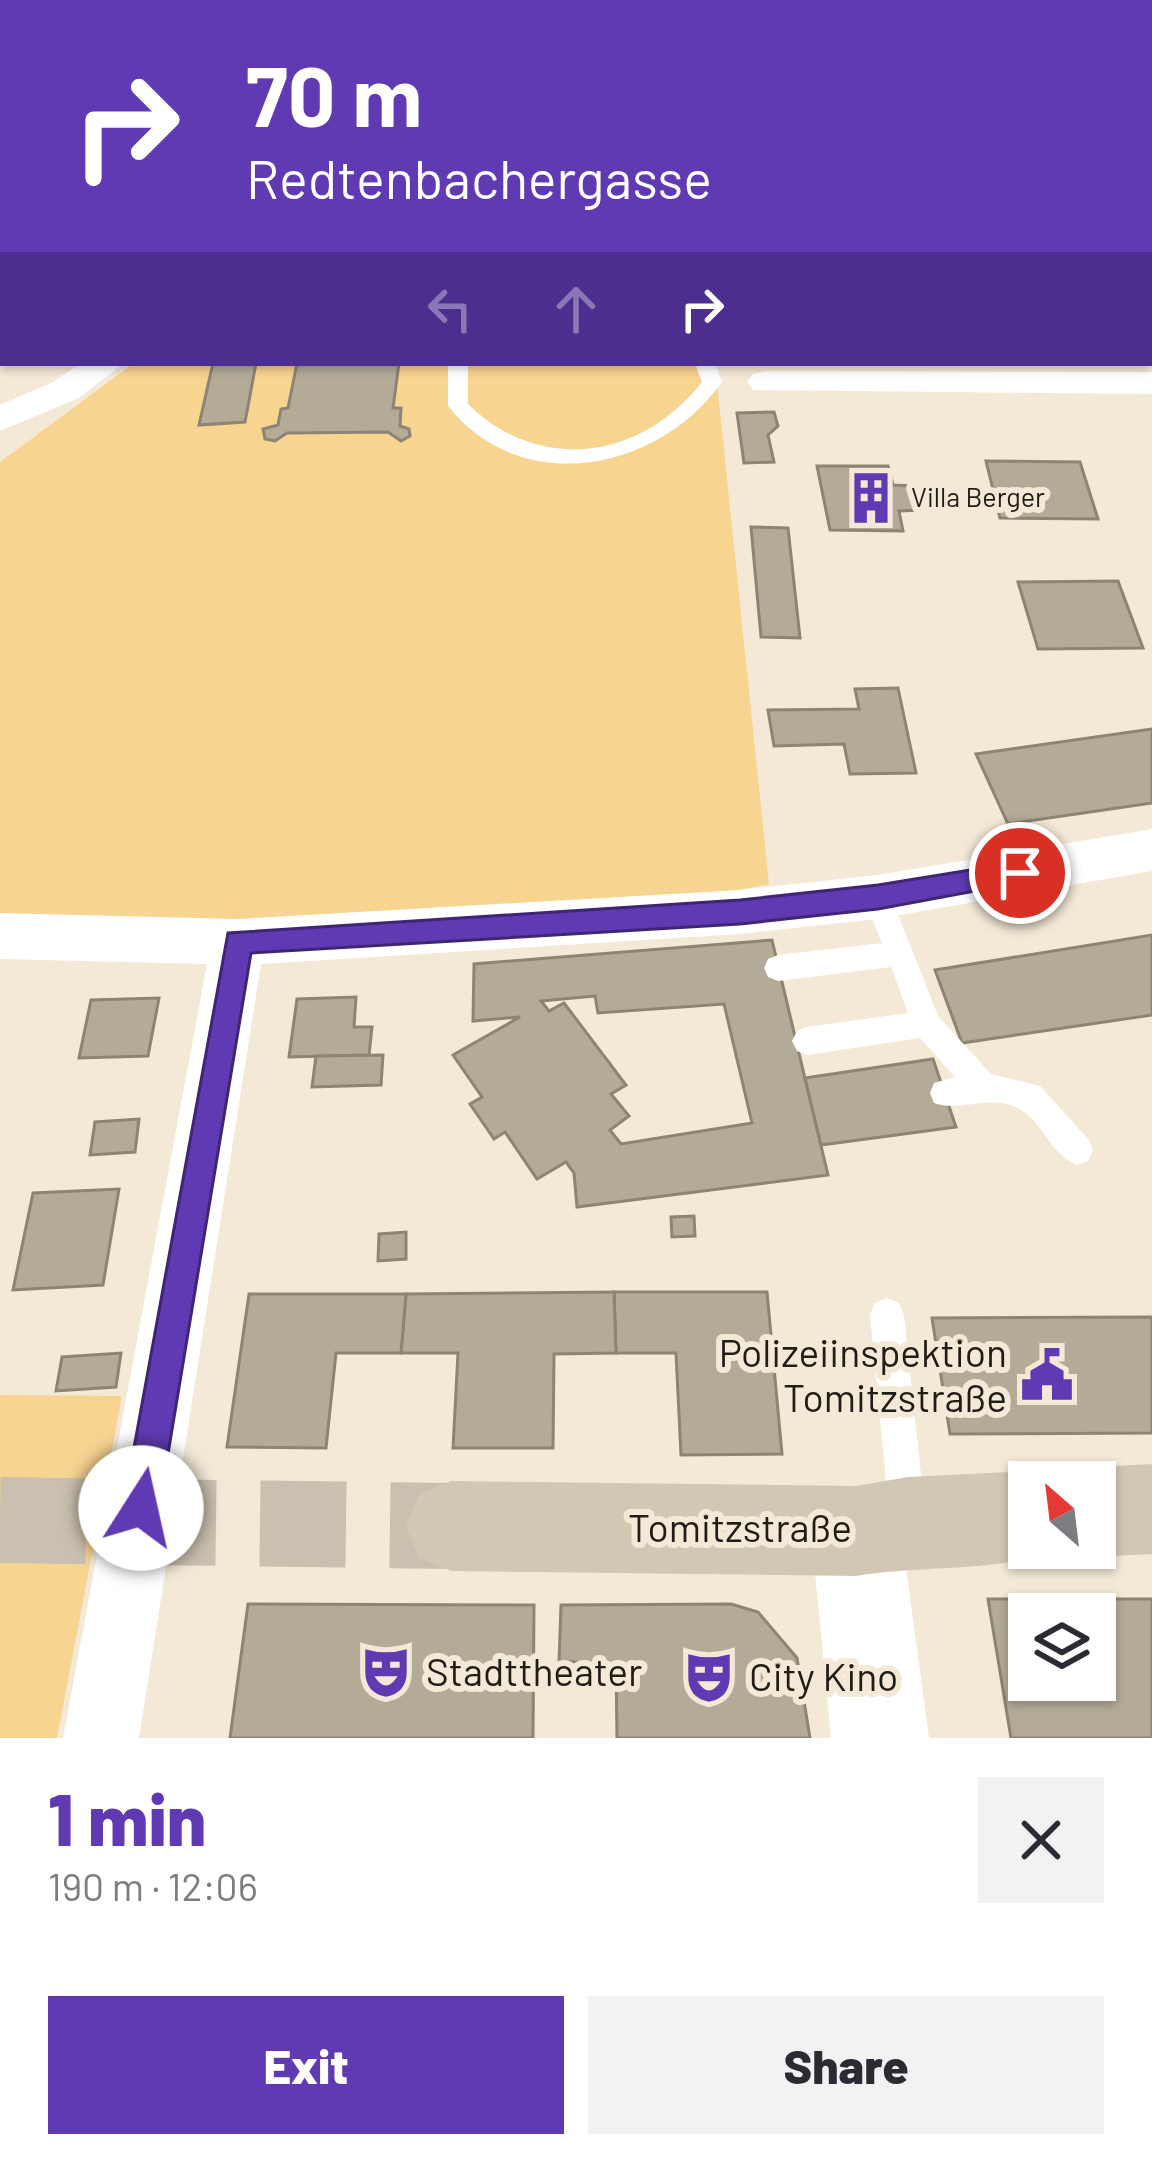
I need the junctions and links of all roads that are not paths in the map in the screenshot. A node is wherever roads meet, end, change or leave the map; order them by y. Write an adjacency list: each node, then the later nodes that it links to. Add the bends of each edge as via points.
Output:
1 (102, 366): 5 (street)
2 (458, 366): 3 (lane, via 458,406 473,423 531,451 587,457 661,434)
3 (732, 378): 4 (street)
4 (1152, 383)
5 (0, 419)
6 (1152, 850): 7 (street)
7 (878, 897): 9 (street); 10 (lane)
8 (0, 936): 9 (street)
9 (238, 941): 23 (street)
10 (900, 952): 11 (lane); 12 (lane)
11 (778, 968)
12 (926, 1024): 13 (lane); 14 (lane)
13 (807, 1041)
14 (983, 1087): 15 (lane); 16 (lane, via 1029,1096)
15 (945, 1093)
16 (1077, 1150)
17 (887, 1315): 22 (lane)
18 (1152, 1509): 19 (main road)
19 (1116, 1511)
20 (1008, 1517): 22 (main road, Tomitzstraße)
21 (451, 1526): 22 (main road, Tomitzstraße)
22 (882, 1526): 24 (street)
23 (101, 1738)
24 (880, 1738)

